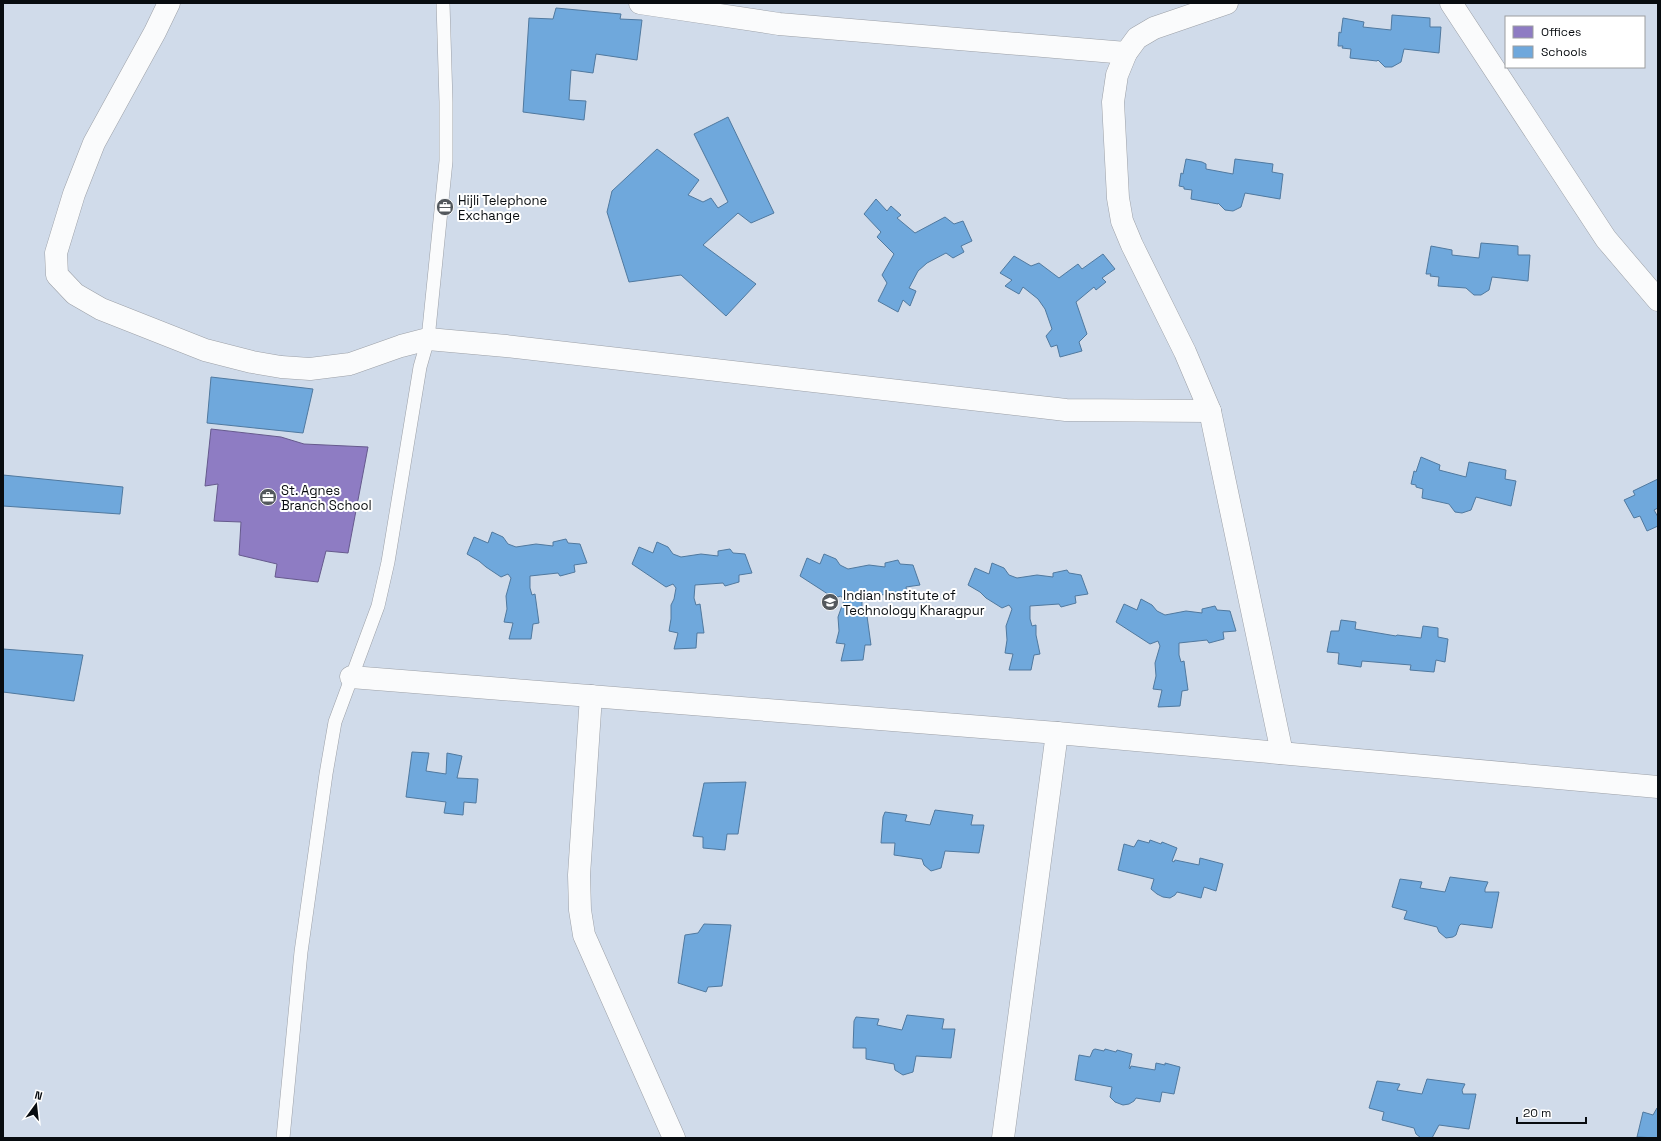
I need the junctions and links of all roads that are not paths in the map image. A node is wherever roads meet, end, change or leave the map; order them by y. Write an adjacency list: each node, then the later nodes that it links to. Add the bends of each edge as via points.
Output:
1 (169, 3): 8 (street, via 94,142 74,194 56,253 57,275 75,294 101,308 206,350 252,362 310,369 350,364)
2 (443, 3): 8 (lane, via 446,160)
3 (640, 3): 6 (street, via 779,24)
4 (1227, 3): 6 (street, via 1154,28 1137,38)
5 (1451, 3): 7 (street, via 1606,239)
6 (1126, 53): 9 (street, via 1117,75 1113,102 1118,198 1122,221 1185,352)
7 (1658, 300)
8 (428, 339): 9 (street, via 1066,410); 10 (lane, via 420,366 388,562 378,606)
9 (1210, 411): 13 (street)
10 (351, 677): 11 (street); 15 (lane, via 335,722 326,774 302,952)
11 (592, 696): 12 (street); 16 (street, via 579,875 584,935)
12 (1057, 733): 13 (street); 17 (street)
13 (1282, 753): 14 (street)
14 (1658, 787)
15 (283, 1138)
16 (674, 1138)
17 (1003, 1138)

